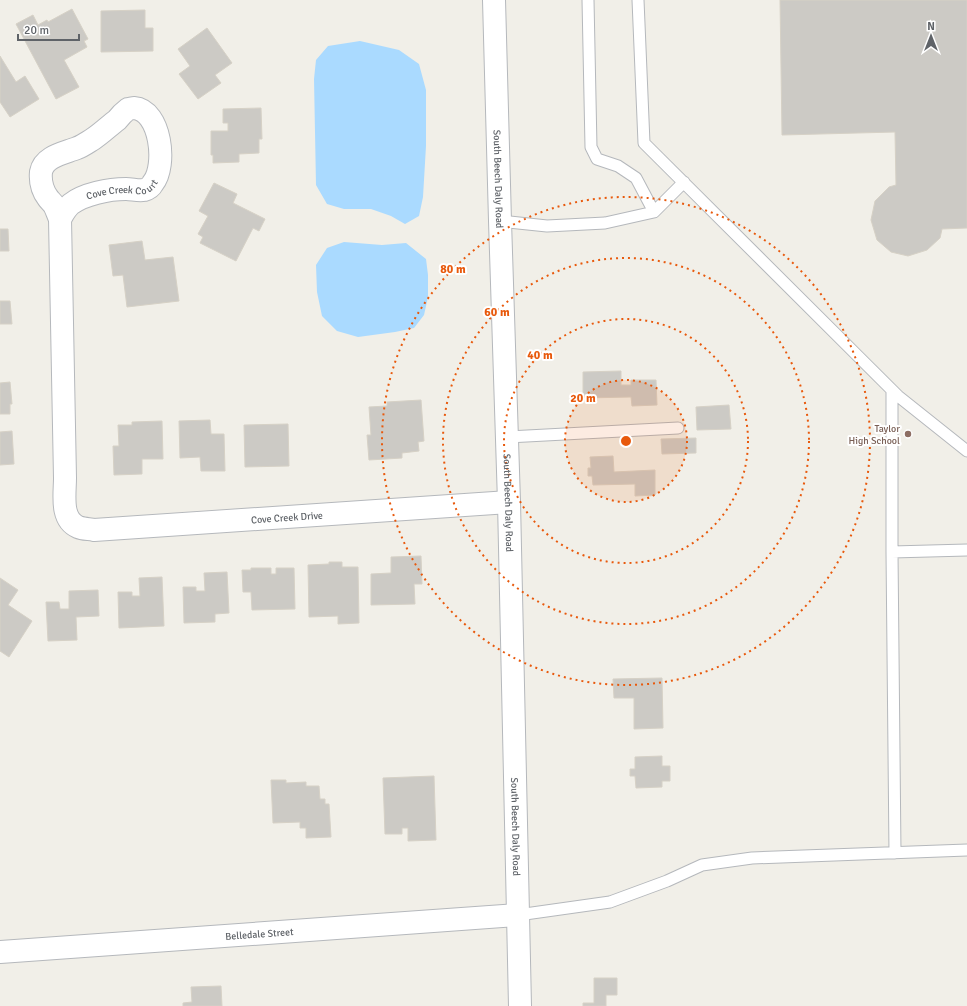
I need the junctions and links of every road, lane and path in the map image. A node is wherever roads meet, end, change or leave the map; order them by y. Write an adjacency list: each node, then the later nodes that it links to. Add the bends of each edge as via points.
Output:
1 (494, 0): 7 (street, South Beech Daly Road)
2 (588, 0): 5 (lane, via 591,147 597,159 618,166 636,178)
3 (638, 0): 4 (lane, via 644,143)
4 (684, 182): 5 (lane); 8 (lane)
5 (654, 212): 7 (lane, via 605,223 547,226)
6 (60, 219): 6 (street, Cove Creek Court, via 55,206 42,187 42,170 46,163 53,157 79,147 95,137 128,109 134,108 149,115 159,139 161,157 158,174 149,188 104,191 86,196 70,204); 13 (street, Cove Creek Court, via 65,506)
7 (500, 221): 10 (street, South Beech Daly Road)
8 (892, 390): 11 (lane); 15 (lane)
9 (678, 428): 10 (lane)
10 (507, 437): 12 (street, South Beech Daly Road)
11 (967, 450)
12 (509, 502): 13 (street, Cove Creek Drive, via 94,530 78,527); 18 (street, South Beech Daly Road)
13 (69, 518)
14 (967, 550): 15 (lane)
15 (892, 552): 17 (lane)
16 (967, 850): 17 (lane)
17 (895, 853): 18 (lane, via 752,858 702,865 610,902)
18 (518, 914): 19 (street, Belledale Street); 20 (street, South Beech Daly Road)
19 (0, 952)
20 (520, 1006)

